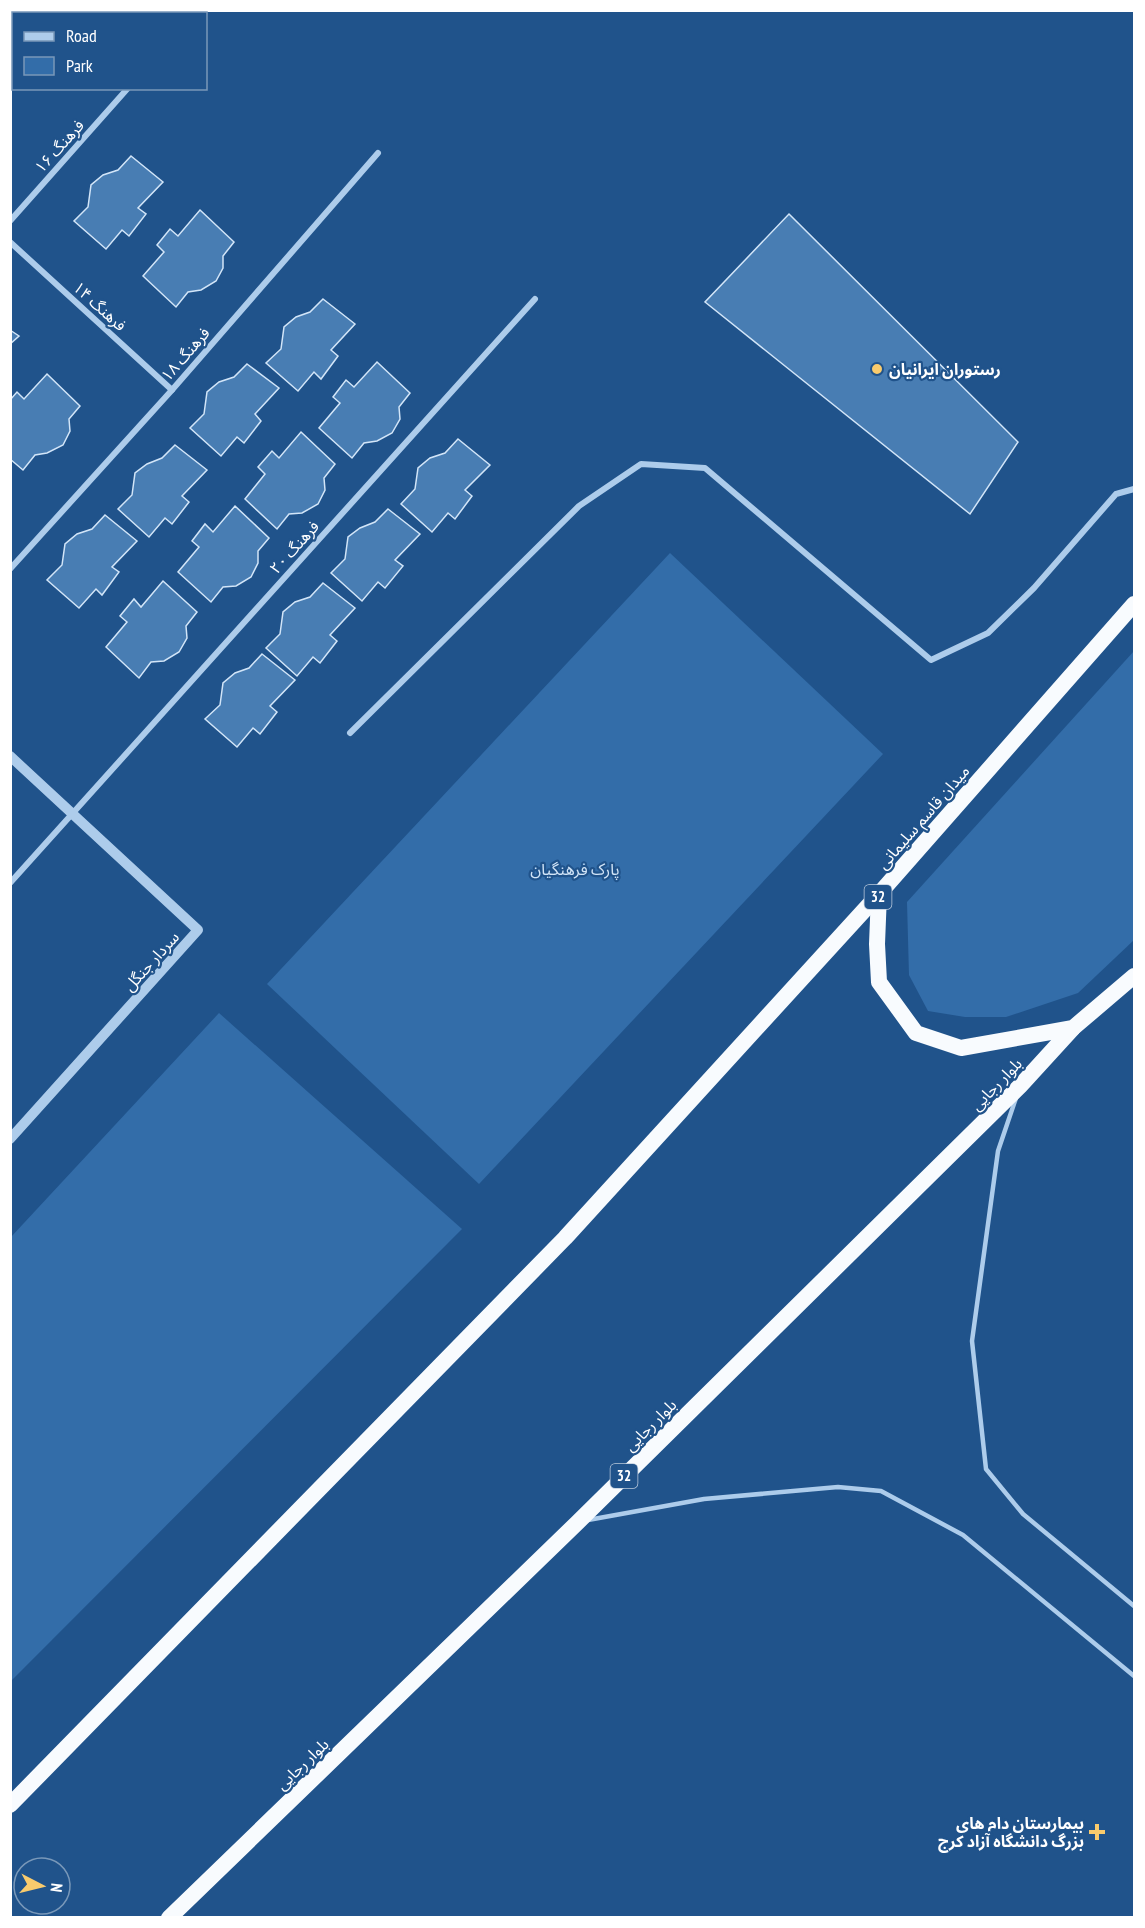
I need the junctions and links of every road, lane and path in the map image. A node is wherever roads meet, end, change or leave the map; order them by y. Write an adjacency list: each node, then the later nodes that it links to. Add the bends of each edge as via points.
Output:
1 (126, 90): 3 (street, فرهنگ ۱۶)
2 (378, 153): 6 (street, فرهنگ ۱۸)
3 (10, 221)
4 (10, 242): 6 (street, فرهنگ ۱۴)
5 (535, 299): 12 (street, فرهنگ ۲۰)
6 (172, 390): 8 (street, فرهنگ ۱۸)
7 (1134, 489): 10 (street, via 1116,494 1034,588 988,633 931,660 705,468 641,464 579,506)
8 (10, 569)
9 (1134, 604): 14 (highway, میدان قاسم سلیمانی / 32)
10 (350, 733)
11 (10, 756): 12 (street)
12 (74, 813): 13 (street, فرهنگ ۲۰); 18 (street, سردار جنگل, via 198,930)
13 (10, 883)
14 (879, 894): 16 (highway, میدان قاسم سلیمانی / 32, via 879,982 916,1033 962,1048); 22 (highway, 32, via 565,1238)
15 (1134, 976): 16 (highway, 32)
16 (1073, 1028): 17 (highway, بلوار رجایی / 32)
17 (1020, 1086): 19 (highway, بلوار رجایی / 32); 20 (lane, via 998,1151 972,1341 986,1469 1023,1514)
18 (10, 1139)
19 (577, 1522): 21 (lane, via 704,1499 838,1487 881,1491 963,1535); 23 (highway, بلوار رجایی / 32)
20 (1134, 1606)
21 (1134, 1676)
22 (10, 1805)
23 (169, 1917)

